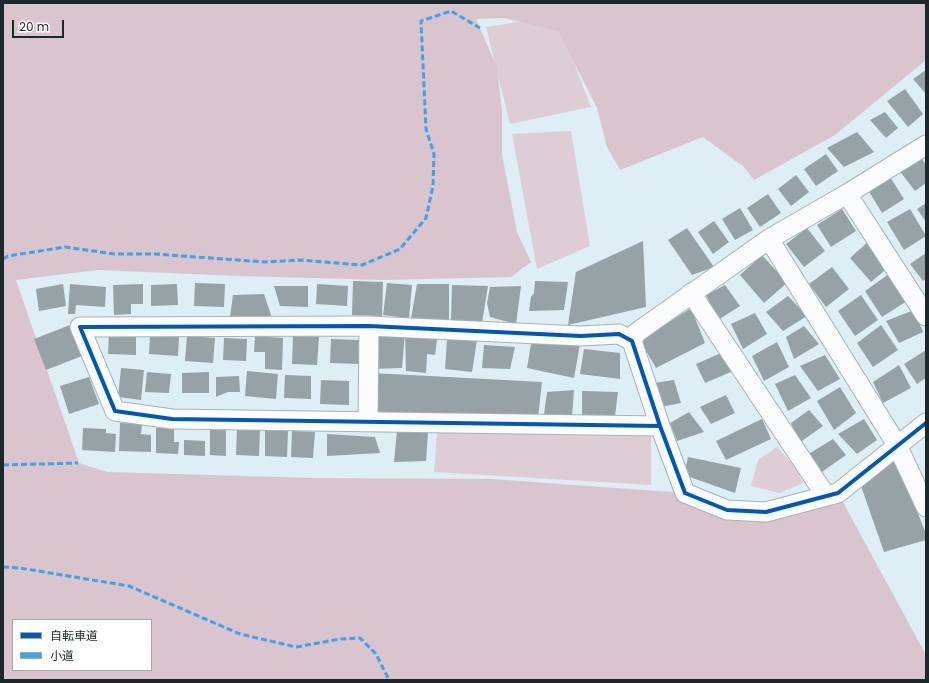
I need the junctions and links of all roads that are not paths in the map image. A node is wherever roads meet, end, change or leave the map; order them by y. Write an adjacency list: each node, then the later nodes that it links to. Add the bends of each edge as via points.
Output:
1 (926, 145): 2 (street)
2 (847, 194): 3 (street); 5 (street)
3 (769, 239): 4 (street); 11 (street)
4 (691, 293): 7 (street, via 636,332); 12 (street)
5 (926, 316)
6 (368, 326): 7 (street, via 581,336 619,334); 8 (street); 8 (street, via 80,327 115,411 172,420)
7 (632, 341): 10 (street)
8 (368, 422): 10 (street)
9 (926, 424): 11 (street)
10 (660, 426): 12 (street, via 685,493 711,505 741,512 766,512)
11 (897, 445): 12 (street, via 838,493); 13 (street)
12 (826, 496)
13 (926, 507)

